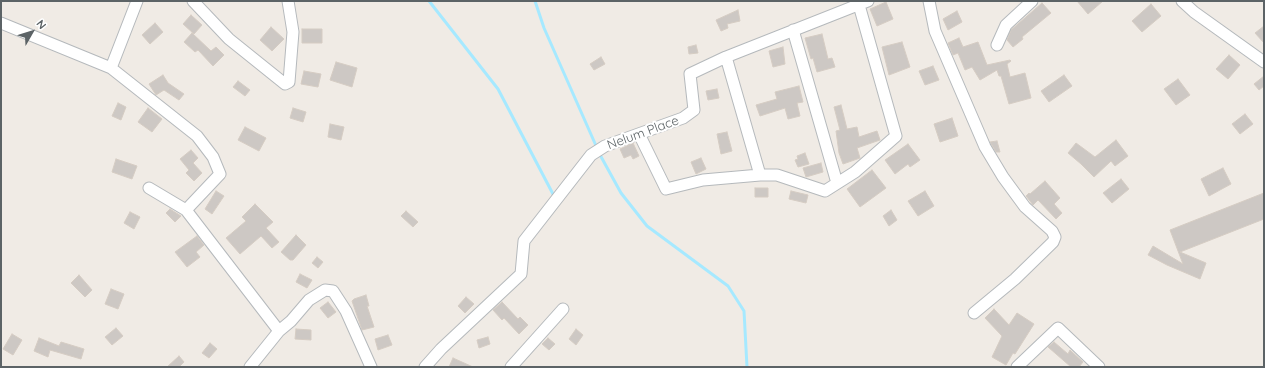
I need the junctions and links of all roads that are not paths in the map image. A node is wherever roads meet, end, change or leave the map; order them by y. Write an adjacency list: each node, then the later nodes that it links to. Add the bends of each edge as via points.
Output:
1 (137, 1): 13 (street)
2 (193, 1): 3 (street, via 229,39 285,84 289,82 293,32)
3 (288, 1)
4 (929, 1): 20 (street, via 935,31 985,147 1025,207 1052,231 1055,237 1015,279)
5 (1032, 1): 10 (street, via 1006,25)
6 (1182, 1): 12 (street)
7 (863, 3): 9 (street, Nelum Place); 16 (street, via 896,136 855,172)
8 (1, 23): 13 (street)
9 (794, 30): 11 (street, Nelum Place); 16 (street)
10 (997, 45)
11 (726, 57): 14 (street, Nelum Place, via 690,74 694,110 683,118); 15 (street)
12 (1264, 62)
13 (111, 68): 18 (street, via 197,136 213,157 220,174)
14 (639, 134): 15 (street, via 666,189 703,180); 24 (street, Nelum Place, via 605,146 591,155 524,241 520,274)
15 (760, 175): 16 (street, via 777,175 825,191)
16 (837, 183)
17 (149, 188): 18 (street)
18 (186, 210): 21 (street)
19 (563, 309): 25 (street)
20 (974, 313)
21 (279, 331): 22 (street); 23 (street, via 309,300 325,290 333,291 346,311)
22 (250, 367)
23 (371, 367)
24 (425, 367)
25 (511, 367)
26 (1017, 367): 27 (street, via 1058,328)
27 (1099, 367)

